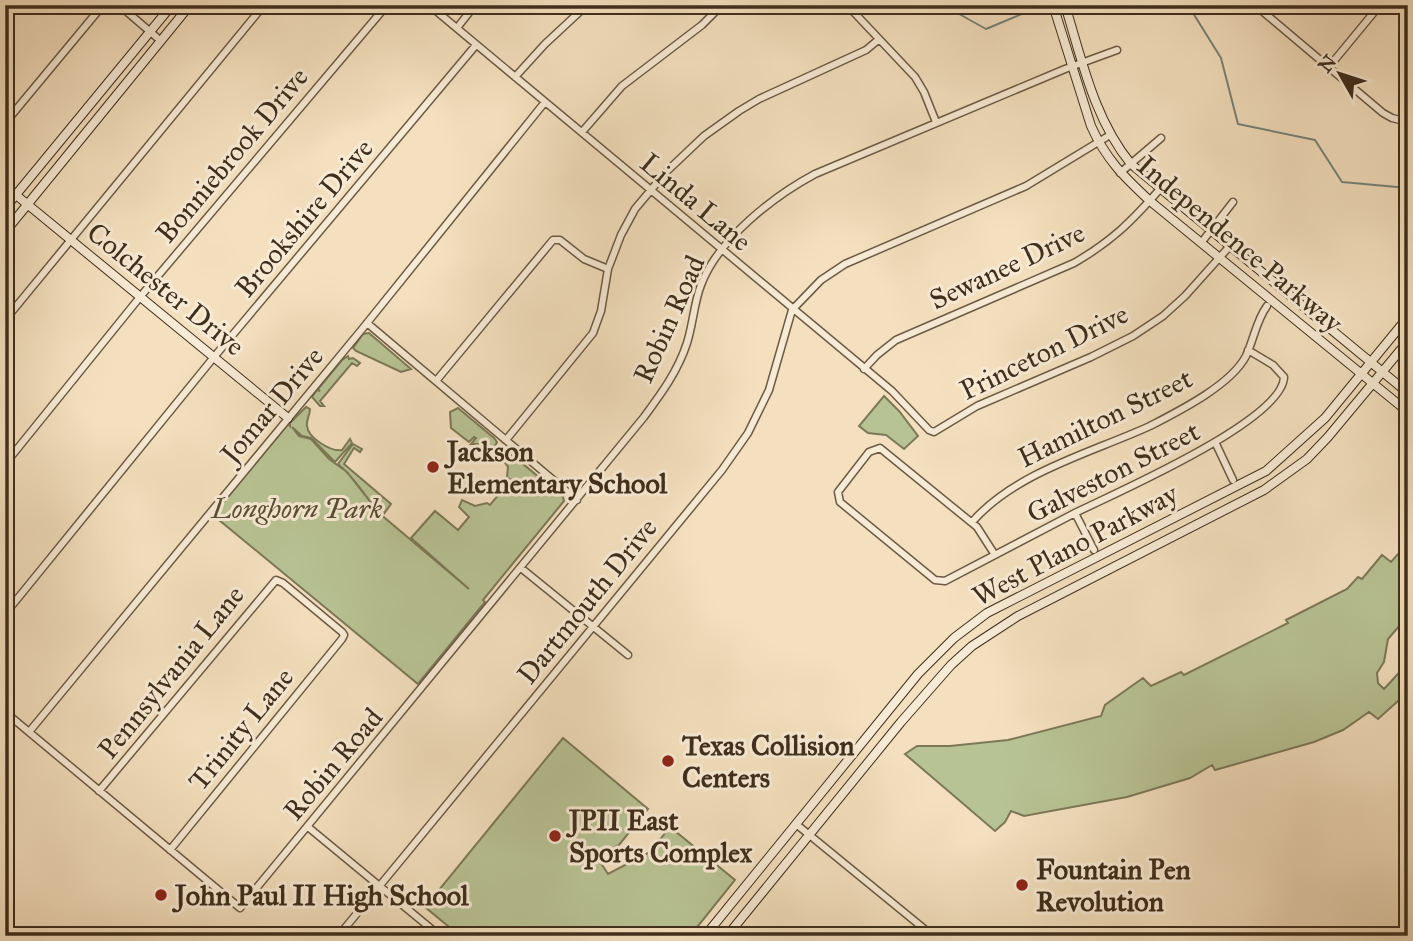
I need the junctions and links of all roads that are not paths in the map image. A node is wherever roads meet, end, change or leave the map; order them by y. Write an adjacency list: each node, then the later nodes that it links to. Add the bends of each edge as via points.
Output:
1 (103, 5): 29 (street)
2 (119, 5): 17 (street)
3 (172, 5): 17 (main road)
4 (190, 5): 19 (main road)
5 (264, 5): 45 (street)
6 (387, 5): 51 (street, Bonniebrook Drive)
7 (429, 5): 16 (street, Linda Lane)
8 (475, 5): 16 (street)
9 (587, 5): 25 (street)
10 (722, 5): 30 (street, via 622,86)
11 (847, 5): 18 (street)
12 (1053, 5): 23 (main road, Independence Parkway)
13 (1065, 5): 22 (main road, Independence Parkway)
14 (1380, 5): 24 (street)
15 (1259, 7): 24 (street)
16 (457, 28): 20 (street, Linda Lane)
17 (151, 32): 19 (street); 38 (main road)
18 (878, 40): 27 (street, via 915,77); 37 (street, via 738,111 687,152)
19 (161, 41): 41 (main road)
20 (476, 45): 25 (street, Linda Lane); 59 (street, Brookshire Drive)
21 (1117, 50): 22 (street, Robin Road)
22 (1082, 62): 23 (street, Robin Road); 31 (main road, Independence Parkway)
23 (1072, 66): 27 (street, Robin Road); 33 (main road, Independence Parkway)
24 (1328, 68): 28 (street, via 1383,113)
25 (515, 77): 26 (street, Linda Lane)
26 (545, 102): 30 (street, Linda Lane); 56 (street, Jomar Drive)
27 (936, 122): 48 (street, Robin Road, via 791,187 743,226)
28 (1408, 122)
29 (5, 123)
30 (582, 132): 37 (street, Linda Lane)
31 (1110, 135): 33 (street, Dartmouth Drive); 34 (main road, Independence Parkway)
32 (1161, 138): 34 (street)
33 (1098, 142): 35 (main road, Independence Parkway); 53 (street, Dartmouth Drive, via 1026,186 845,264 821,280)
34 (1131, 164): 35 (street); 36 (main road, Independence Parkway)
35 (1120, 173): 39 (main road, Independence Parkway)
36 (1160, 189): 39 (street, Sewanee Drive); 43 (main road, Independence Parkway)
37 (650, 191): 48 (street, Linda Lane); 50 (street, via 627,222)
38 (16, 195): 41 (main road, Colchester Drive); 42 (main road)
39 (1150, 201): 46 (main road, Independence Parkway); 61 (street, Sewanee Drive, via 1097,250 896,340)
40 (1233, 202): 43 (street)
41 (27, 205): 44 (main road); 45 (main road, Colchester Drive)
42 (5, 208)
43 (1210, 231): 46 (street); 47 (main road, Independence Parkway)
44 (5, 232)
45 (71, 241): 51 (main road, Colchester Drive); 55 (street)
46 (1201, 243): 49 (main road, Independence Parkway)
47 (1230, 247): 49 (street, Princeton Drive); 60 (main road, Independence Parkway)
48 (722, 251): 53 (street, Linda Lane); 74 (street, Robin Road, via 701,285 676,371)
49 (1221, 258): 63 (main road, Independence Parkway); 69 (street, Princeton Drive, via 1180,301 1133,335 976,406)
50 (608, 269): 64 (street, via 553,240); 70 (street, via 593,334)
51 (140, 297): 59 (main road, Colchester Drive); 72 (street, Bonniebrook Drive)
52 (1267, 306): 58 (street, Hamilton Street)
53 (792, 310): 61 (street, Linda Lane); 82 (street, Dartmouth Drive, via 769,390 748,433)
54 (1408, 317): 60 (main road, West Plano Parkway)
55 (5, 320)
56 (367, 323): 64 (street); 68 (street, Jomar Drive)
57 (1408, 341): 62 (main road, West Plano Parkway)
58 (1248, 351): 71 (street, Galveston Street, via 1273,365 1284,383 1259,411); 76 (street, Hamilton Street, via 1220,383 1172,414 1011,488)
59 (214, 357): 68 (main road, Colchester Drive); 81 (street, Brookshire Drive)
60 (1371, 362): 62 (main road, Independence Parkway); 63 (main road, West Plano Parkway)
61 (864, 369): 69 (street, Linda Lane)
62 (1383, 372): 65 (main road, West Plano Parkway); 66 (main road, Independence Parkway)
63 (1361, 374): 65 (main road, Independence Parkway); 87 (main road, West Plano Parkway, via 1325,418 1266,471 1028,591 969,626 918,674)
64 (436, 381): 70 (street)
65 (1373, 384): 67 (main road, Independence Parkway); 89 (main road, West Plano Parkway, via 1307,458 1264,490 1018,616 972,646 929,688)
66 (1408, 393)
67 (1408, 412)
68 (288, 418): 85 (street, Jomar Drive)
69 (934, 432)
70 (506, 440): 74 (street)
71 (1216, 444): 73 (street); 75 (street, Galveston Street)
72 (5, 464)
73 (1234, 480)
74 (577, 499): 79 (street, Robin Road)
75 (1075, 513): 77 (street); 78 (street, Galveston Street)
76 (972, 522): 78 (street); 78 (street, Galveston Street, via 876,448 837,496 935,580 941,582)
77 (1094, 550)
78 (995, 555)
79 (521, 568): 82 (street); 88 (street, Robin Road)
80 (275, 580): 86 (street, Pennsylvania Lane); 90 (street, Trinity Lane, via 344,635)
81 (5, 614)
82 (593, 628): 83 (street); 91 (street, Dartmouth Drive)
83 (628, 655)
84 (5, 712): 85 (street)
85 (29, 732): 86 (street)
86 (99, 791): 90 (street)
87 (796, 824): 89 (street); 94 (main road, West Plano Parkway)
88 (308, 827): 90 (street, Robin Road, via 240,908); 91 (street)
89 (809, 835): 95 (main road, West Plano Parkway); 96 (street)
90 (170, 850)
91 (380, 887): 92 (street, Dartmouth Drive); 93 (street)
92 (340, 934)
93 (440, 936)
94 (705, 936)
95 (727, 936)
96 (933, 936)

